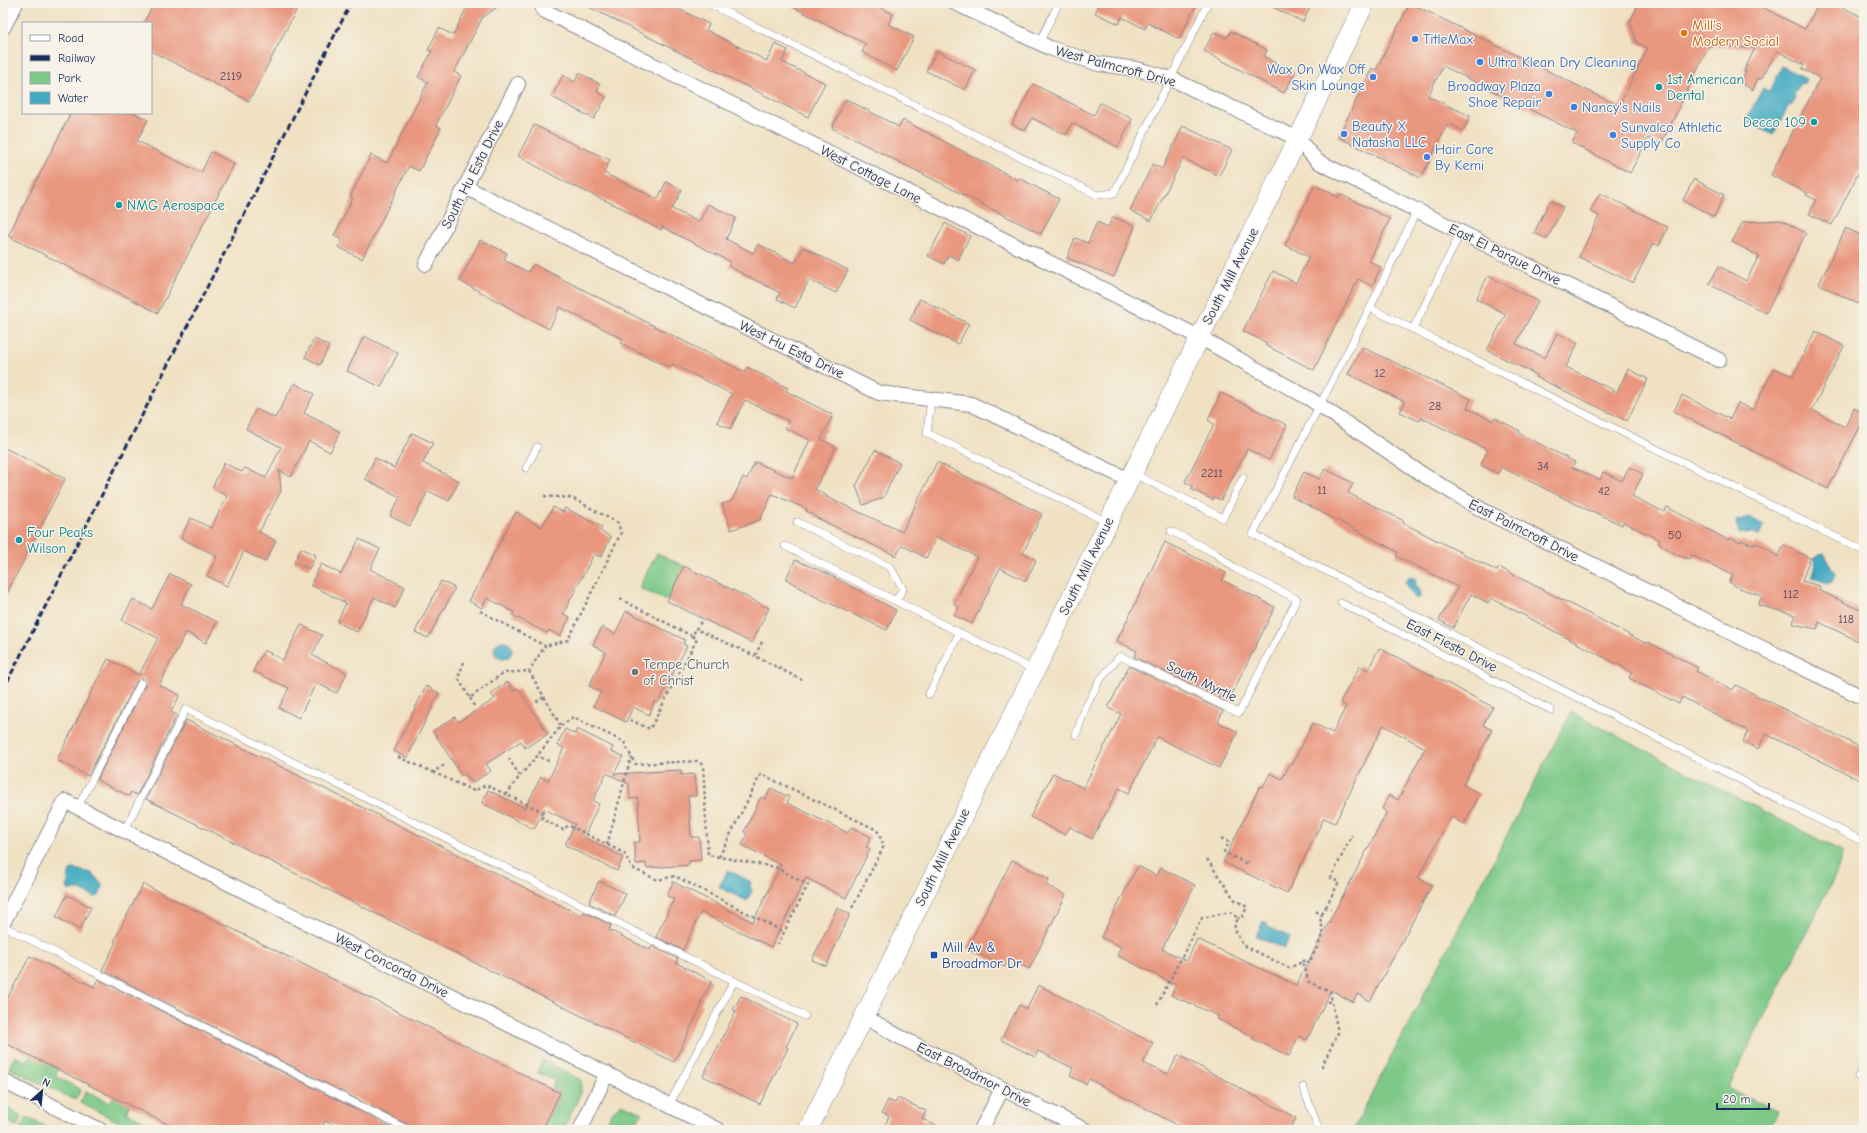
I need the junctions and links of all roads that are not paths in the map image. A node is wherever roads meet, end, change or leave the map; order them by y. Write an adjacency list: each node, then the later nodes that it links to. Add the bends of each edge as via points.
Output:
1 (16, 3): 8 (street)
2 (708, 3): 10 (lane, via 1097,195 1114,193)
3 (955, 3): 9 (street, West Palmcroft Drive)
4 (1059, 3): 9 (lane)
5 (1208, 3): 10 (lane)
6 (1364, 3): 12 (main road, South Mill Avenue)
7 (543, 10): 19 (street, West Cottage Lane)
8 (3, 28)
9 (1039, 43): 10 (street, West Palmcroft Drive, via 1099,64 1137,69)
10 (1172, 79): 12 (street, West Palmcroft Drive)
11 (518, 84): 13 (street, South Hu Esta Drive)
12 (1298, 139): 14 (street, East El Parque Drive, via 1317,161); 19 (main road, South Mill Avenue)
13 (465, 187): 16 (street, South Hu Esta Drive); 21 (street, West Hu Esta Drive, via 879,393)
14 (1417, 210): 15 (street, East El Parque Drive); 17 (lane)
15 (1461, 232): 18 (lane); 20 (street, East El Parque Drive)
16 (426, 264)
17 (1370, 308): 18 (lane); 22 (lane)
18 (1413, 329): 31 (lane)
19 (1199, 337): 22 (street, East Palmcroft Drive); 25 (main road, South Mill Avenue)
20 (1720, 360)
21 (931, 399): 25 (street, West Hu Esta Drive, via 971,404); 28 (lane, via 927,433)
22 (1318, 405): 38 (street, East Palmcroft Drive, via 1425,476 1484,511); 43 (lane, via 1253,534)
23 (536, 446): 24 (lane)
24 (526, 468)
25 (1130, 477): 26 (lane, via 1223,518); 28 (main road, South Mill Avenue)
26 (1243, 478)
27 (797, 522): 32 (lane, via 890,567 903,589)
28 (1108, 522): 35 (main road, South Mill Avenue)
29 (1171, 530): 40 (lane, South Myrtle, via 1215,553 1236,569 1297,599 1239,713 1120,656 1099,682 1085,709)
30 (785, 546): 32 (lane)
31 (1864, 551)
32 (896, 601): 34 (lane)
33 (1342, 603): 39 (lane, East Fiesta Drive)
34 (959, 634): 35 (lane); 37 (lane)
35 (1035, 670): 47 (main road, South Mill Avenue)
36 (141, 682): 41 (lane)
37 (928, 694)
38 (1864, 698)
39 (1551, 710)
40 (1076, 735)
41 (71, 804): 42 (street, West Concorda Drive); 44 (street)
42 (124, 831): 45 (lane, via 186,709); 49 (street, West Concorda Drive)
43 (1864, 842)
44 (3, 925): 56 (lane)
45 (734, 980): 46 (lane); 54 (lane)
46 (805, 1016)
47 (864, 1016): 53 (street, East Broadmor Drive); 59 (main road, South Mill Avenue)
48 (1864, 1065): 51 (lane, via 1858,1076)
49 (607, 1073): 54 (street, West Concorda Drive); 57 (street)
50 (3, 1081): 55 (street)
51 (1864, 1082)
52 (1302, 1087): 62 (lane)
53 (1002, 1089): 60 (street); 61 (street, East Broadmor Drive)
54 (669, 1104): 58 (street, West Concorda Drive)
55 (100, 1130)
56 (408, 1130)
57 (580, 1130)
58 (718, 1130)
59 (808, 1130)
60 (981, 1130)
61 (1085, 1130)
62 (1319, 1130)

